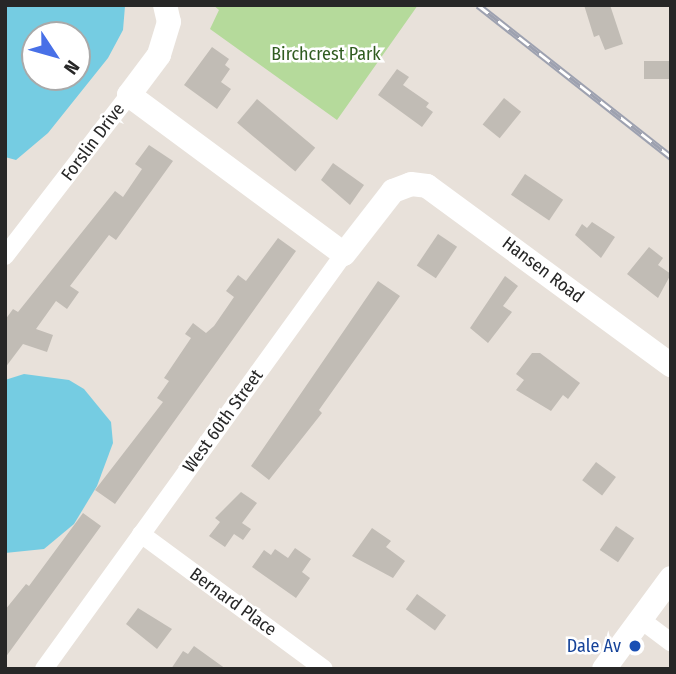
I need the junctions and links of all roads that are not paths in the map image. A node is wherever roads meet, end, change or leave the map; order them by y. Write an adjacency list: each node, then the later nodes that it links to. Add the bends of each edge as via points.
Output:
1 (167, 14): 2 (street, Forslin Drive, via 159,55)
2 (129, 95): 4 (street); 5 (street, Forslin Drive)
3 (411, 184): 4 (street, West 60th Street, via 393,191 379,204); 6 (street, Hansen Road, via 427,186 443,196)
4 (344, 254): 7 (street, West 60th Street)
5 (5, 256)
6 (671, 365)
7 (141, 534): 11 (street, West 60th Street); 12 (street, Bernard Place)
8 (671, 578): 9 (street)
9 (640, 619): 10 (street); 13 (street)
10 (671, 642)
11 (44, 669)
12 (324, 669)
13 (604, 669)

